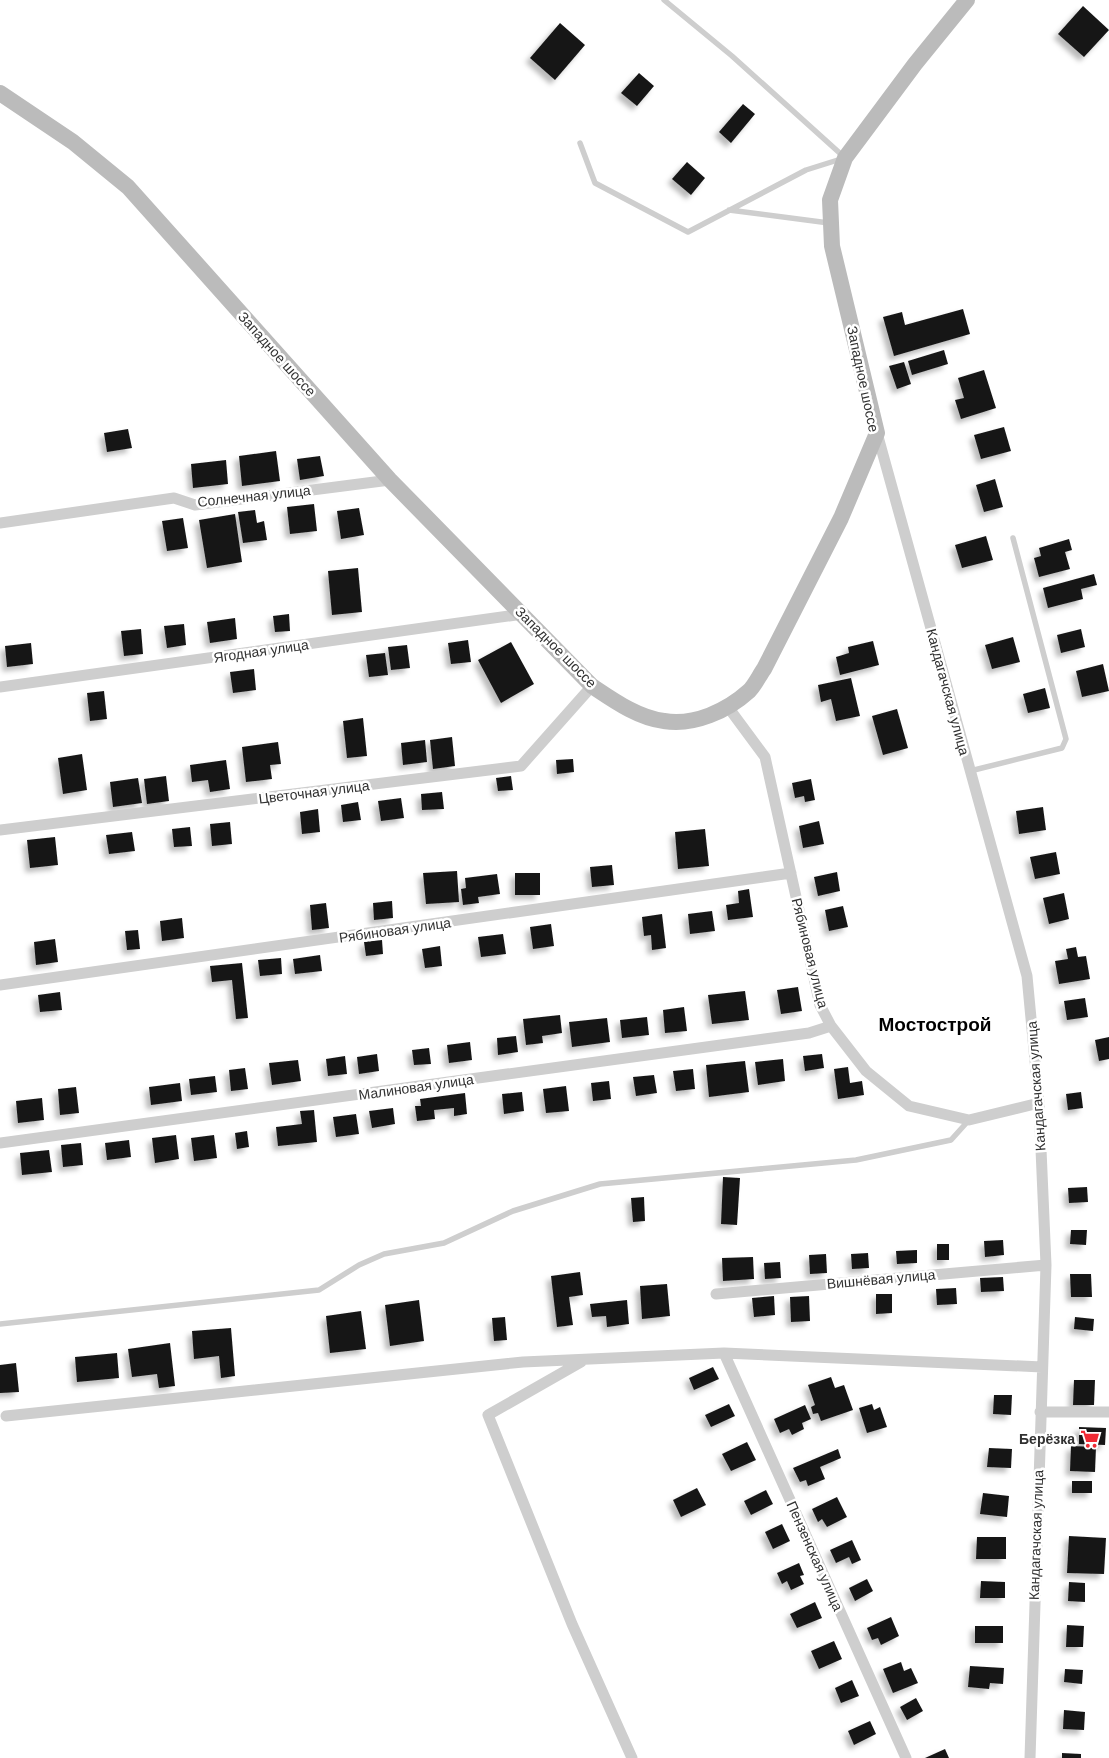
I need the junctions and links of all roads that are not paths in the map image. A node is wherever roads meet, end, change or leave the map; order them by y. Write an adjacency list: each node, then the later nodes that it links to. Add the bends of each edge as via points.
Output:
1 (664, 0): 5 (lane, via 732,56)
2 (967, 0): 5 (main road, Западное шоссе)
3 (0, 93): 9 (main road, Западное шоссе, via 73,142 128,187)
4 (580, 143): 6 (lane, via 595,183 688,232)
5 (845, 158): 6 (lane, via 806,170); 7 (main road, Западное шоссе, via 830,200)
6 (730, 210): 7 (lane)
7 (831, 223): 8 (main road, Западное шоссе, via 832,246)
8 (877, 433): 15 (main road, Западное шоссе, via 841,518 764,669 750,690); 16 (street, Кандагачская улица)
9 (390, 480): 10 (street, Солнечная улица, via 195,505 174,498); 12 (main road, Западное шоссе)
10 (0, 523)
11 (1013, 538): 16 (lane, via 1066,739 1062,748)
12 (523, 614): 13 (main road, Западное шоссе); 14 (street, Ягодная улица)
13 (592, 686): 15 (main road, Западное шоссе, via 632,711 664,721 696,720); 17 (street, Цветочная улица, via 521,766)
14 (0, 687)
15 (728, 707): 18 (street, Рябиновая улица, via 765,757)
16 (970, 771): 21 (street, Кандагачская улица, via 1027,976)
17 (0, 830)
18 (791, 872): 19 (street, Рябиновая улица); 20 (street, Рябиновая улица, via 820,1006)
19 (0, 985)
20 (831, 1026): 22 (street, Рябиновая улица, via 866,1071 909,1106); 23 (street, Малиновая улица, via 809,1033)
21 (1039, 1103): 22 (street, Рябиновая улица); 24 (street, Кандагачская улица)
22 (969, 1120): 26 (lane, via 951,1140 856,1160 600,1184 513,1211 444,1243 384,1254 358,1265 319,1290)
23 (0, 1143)
24 (1046, 1264): 25 (street, Вишнёвая улица); 29 (street, Кандагачская улица)
25 (716, 1294)
26 (0, 1324)
27 (724, 1353): 28 (street); 29 (street); 34 (street, Пензенская улица)
28 (584, 1360): 32 (street, via 523,1362); 33 (street, via 488,1415 572,1624)
29 (1042, 1367): 30 (street, Кандагачская улица)
30 (1040, 1412): 31 (street); 35 (street, Кандагачская улица)
31 (1109, 1412)
32 (6, 1416)
33 (632, 1758)
34 (906, 1758)
35 (1030, 1758)

